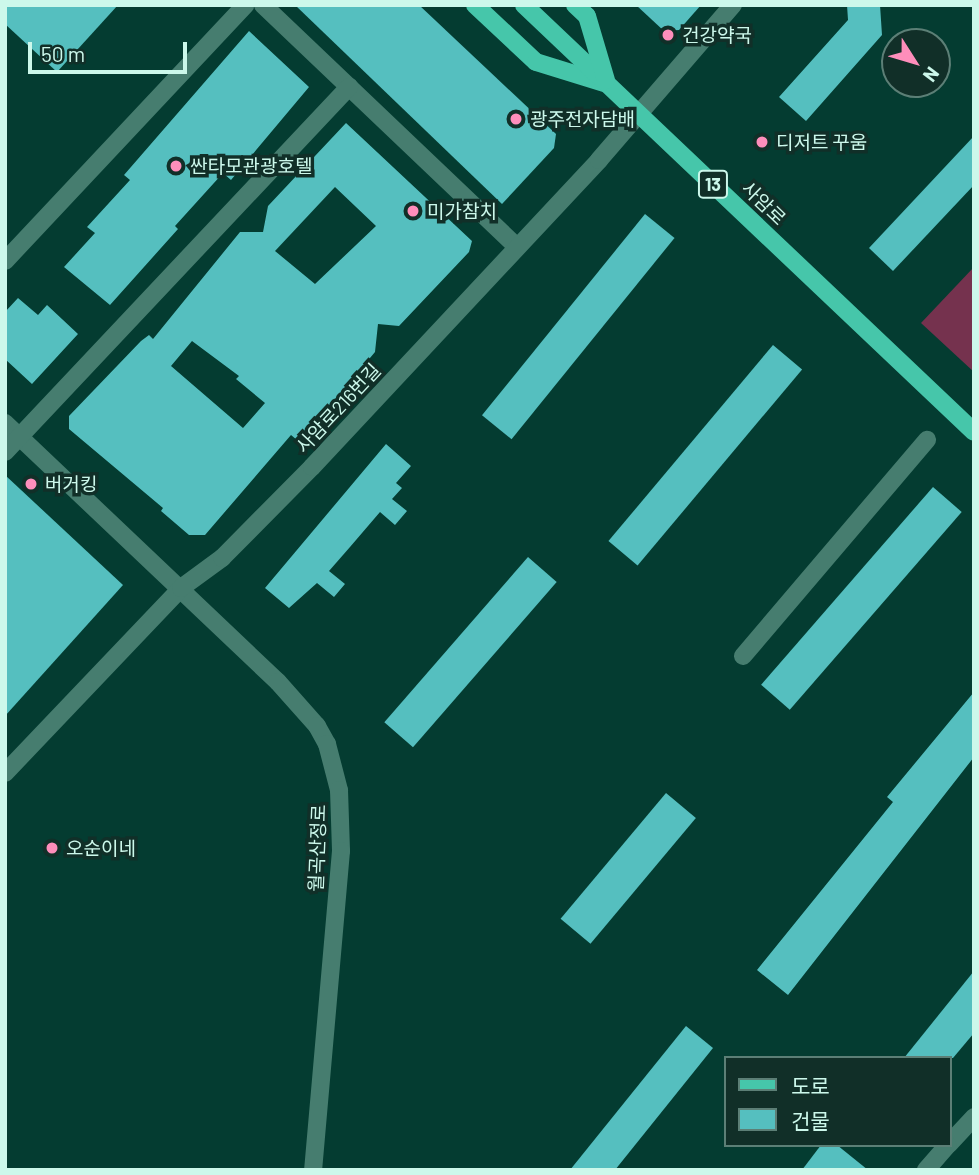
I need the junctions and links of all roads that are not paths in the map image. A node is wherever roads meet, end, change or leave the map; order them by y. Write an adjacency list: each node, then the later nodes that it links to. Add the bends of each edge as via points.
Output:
1 (244, 5): 11 (street)
2 (262, 5): 8 (street)
3 (475, 5): 7 (main road, via 536,62)
4 (524, 5): 7 (main road, 사암로 / 13)
5 (575, 5): 7 (main road, via 587,16)
6 (733, 5): 9 (street, 사암로216번길)
7 (607, 84): 9 (main road, 사암로 / 13)
8 (349, 87): 10 (street); 14 (street)
9 (638, 113): 10 (street, 사암로216번길); 13 (main road, 사암로 / 13)
10 (516, 246): 17 (street, 사암로216번길, via 294,485 222,558)
11 (5, 261)
12 (5, 423): 14 (street)
13 (974, 432)
14 (19, 437): 16 (street); 17 (street)
15 (927, 440): 18 (street)
16 (5, 452)
17 (181, 588): 19 (street, 사암로216번길); 23 (street, 월곡산정로, via 303,709 322,735 336,772 341,851)
18 (743, 656)
19 (5, 773)
20 (974, 1117): 21 (street)
21 (951, 1143)
22 (947, 1147): 24 (street)
23 (313, 1170)
24 (926, 1170)

